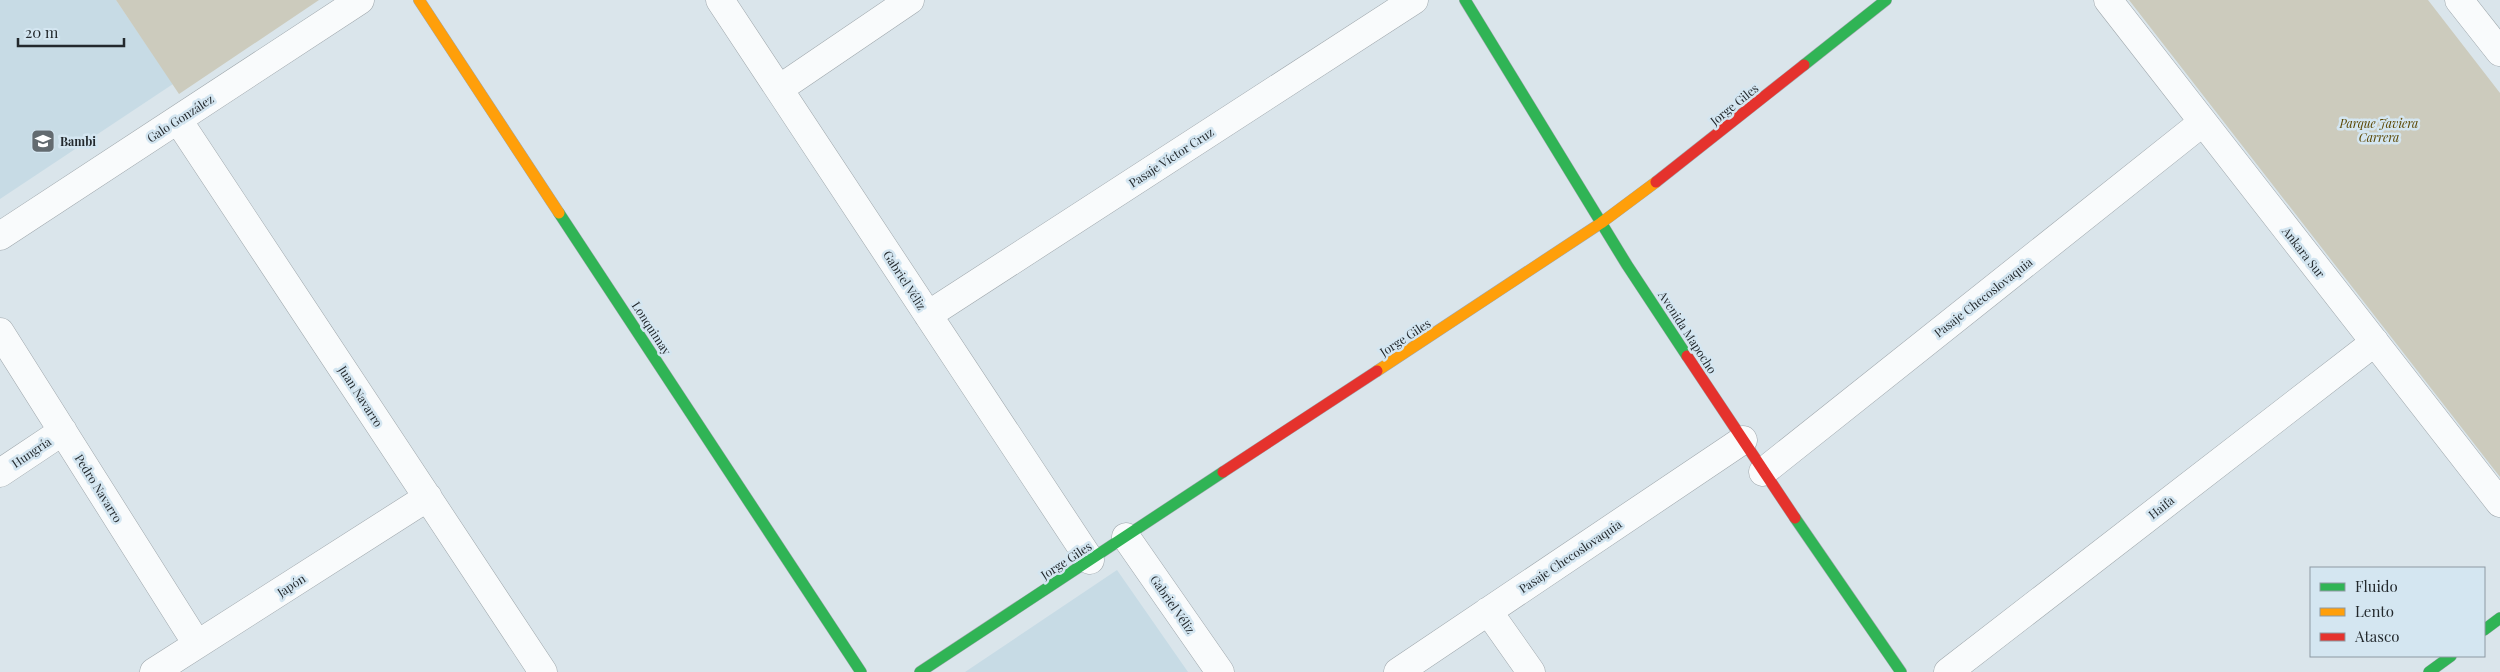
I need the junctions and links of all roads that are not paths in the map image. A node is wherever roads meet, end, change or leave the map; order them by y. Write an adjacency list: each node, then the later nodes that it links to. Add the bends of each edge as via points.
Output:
1 (360, 0): 12 (street, Galo González)
2 (419, 0): 34 (street, Lonquimay)
3 (720, 0): 11 (street, Gabriel Véliz)
4 (910, 0): 11 (street)
5 (1414, 0): 16 (street, Pasaje Víctor Cruz)
6 (1465, 0): 14 (street, Avenida Mapocho)
7 (1886, 0): 14 (street, Jorge Giles)
8 (2108, 0): 13 (street, Ankara Sur)
9 (2459, 0): 10 (street)
10 (2500, 52)
11 (779, 89): 16 (street, Gabriel Véliz)
12 (178, 120): 15 (street, Galo González); 23 (street, Juan Navarro)
13 (2203, 122): 18 (street, Ankara Sur); 21 (street, Pasaje Checoslovaquia)
14 (1602, 223): 20 (street, Avenida Mapocho); 25 (street, Jorge Giles)
15 (0, 236)
16 (928, 315): 26 (street, Gabriel Véliz)
17 (0, 332): 19 (street, Pedro Navarro)
18 (2375, 342): 24 (street, Ankara Sur); 40 (street, Haifa)
19 (63, 431): 22 (street, Hungría); 30 (street, Pedro Navarro)
20 (1743, 440): 21 (street, Avenida Mapocho); 27 (street, Pasaje Checoslovaquia)
21 (1763, 472): 39 (street, Avenida Mapocho)
22 (0, 473)
23 (428, 497): 30 (street, Japón); 33 (street, Juan Navarro)
24 (2500, 503)
25 (1126, 537): 26 (street, Jorge Giles); 36 (street, Gabriel Véliz)
26 (1090, 560): 35 (street, Jorge Giles)
27 (1488, 611): 37 (street, Pasaje Checoslovaquia); 38 (street)
28 (2500, 618): 29 (street)
29 (2485, 629)
30 (197, 644): 32 (street, Japón)
31 (2450, 657): 41 (street)
32 (154, 672)
33 (543, 672)
34 (861, 672)
35 (920, 672)
36 (1220, 672)
37 (1398, 672)
38 (1531, 672)
39 (1901, 672)
40 (1948, 672)
41 (2429, 672)

